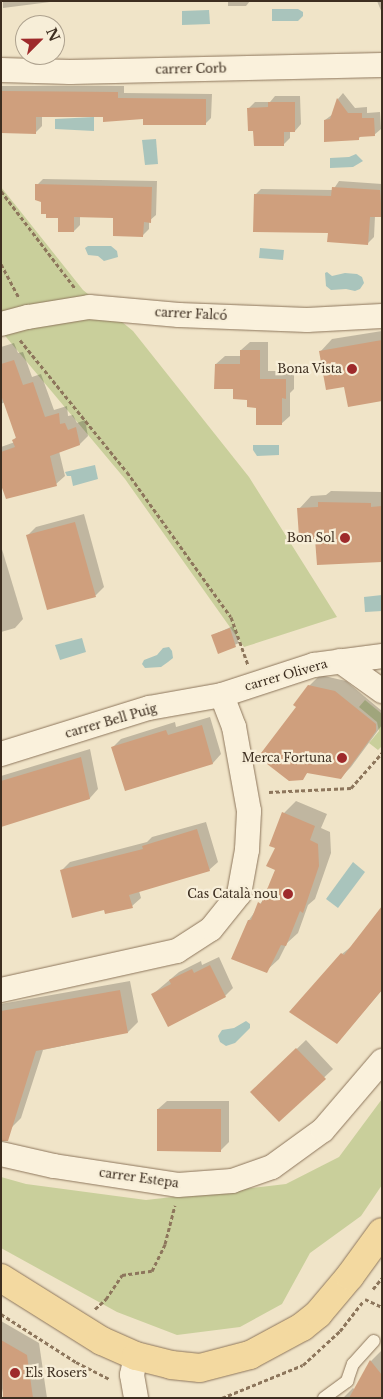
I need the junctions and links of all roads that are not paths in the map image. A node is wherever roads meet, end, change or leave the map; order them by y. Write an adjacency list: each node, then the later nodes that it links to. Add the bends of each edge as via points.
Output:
1 (382, 65): 2 (street, carrer Corb, via 70,72)
2 (1, 70)
3 (382, 316): 4 (street, carrer Falcó, via 307,320 179,315 89,307)
4 (4, 323)
5 (382, 656): 6 (street, carrer Olivera)
6 (340, 661): 7 (street); 8 (street, carrer Olivera, via 314,665)
7 (382, 691)
8 (222, 695): 9 (street, carrer Bell Puig, via 148,708); 10 (street, via 234,727 249,811 247,850 239,894 211,929 177,951)
9 (1, 754)
10 (1, 990)
11 (382, 1061): 12 (street, carrer Estepa, via 323,1130 272,1167 232,1181 178,1185 54,1166)
12 (1, 1154)
13 (382, 1232): 16 (main road, via 318,1314 285,1338 250,1355 200,1368)
14 (1, 1278): 16 (main road, via 102,1341)
15 (374, 1341): 18 (lane, via 353,1364 347,1381)
16 (136, 1356): 17 (street, via 132,1375)
17 (135, 1394)
18 (324, 1398)

